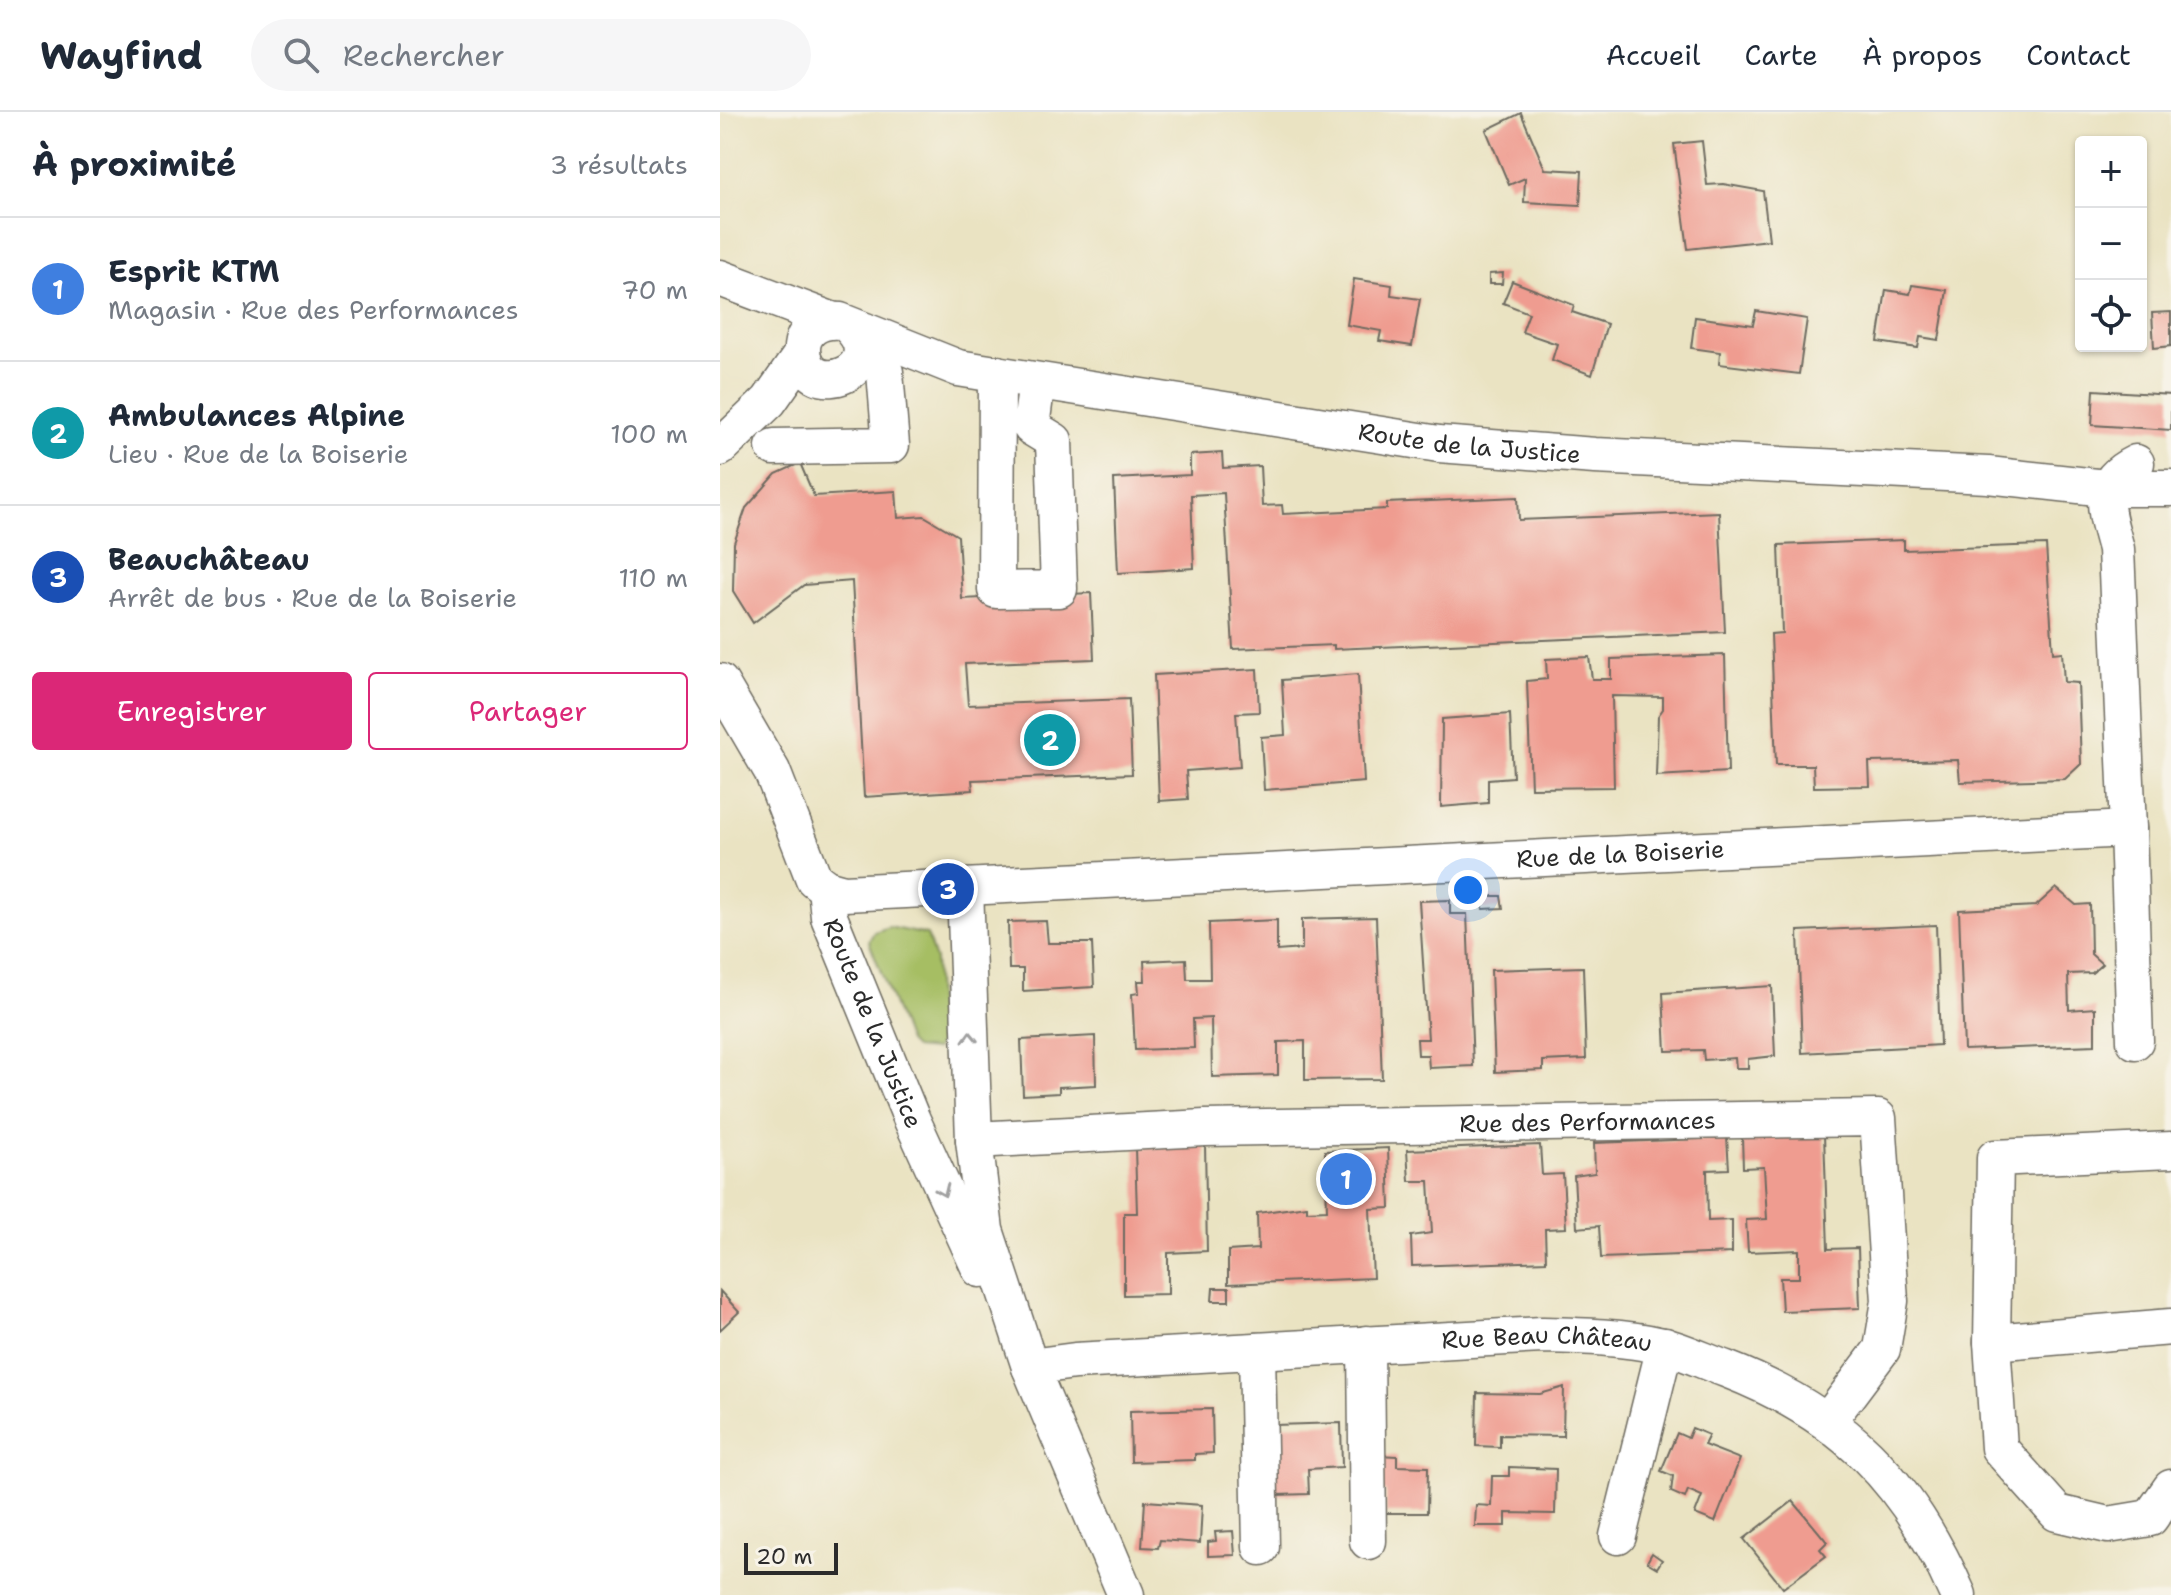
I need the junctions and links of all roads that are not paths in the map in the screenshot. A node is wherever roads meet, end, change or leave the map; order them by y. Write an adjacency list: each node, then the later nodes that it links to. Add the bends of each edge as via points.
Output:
1 (720, 278): 2 (street, Route de la Justice)
2 (764, 294): 3 (street, Route de la Justice); 4 (street, Route de la Justice, via 783,308)
3 (840, 323): 4 (street, via 813,327); 4 (street, via 855,332 861,351 855,368); 5 (street, Route de la Justice)
4 (818, 362): 6 (street, Route de la Justice); 12 (street)
5 (958, 368): 6 (street, Route de la Justice); 7 (street, Route de la Justice)
6 (885, 372): 11 (street, via 891,445)
7 (997, 374): 8 (street, Route de la Justice); 10 (street)
8 (1037, 381): 9 (street, via 1031,427); 13 (street, Route de la Justice, via 1439,444 1988,475)
9 (1054, 441): 10 (street); 10 (street, via 1059,589 996,590)
10 (996, 445)
11 (774, 447)
12 (720, 448)
13 (2128, 473): 14 (street, Route de la Justice); 16 (street, via 2106,510 2116,549)
14 (2171, 488)
15 (720, 682): 17 (street, Route de la Justice, via 772,771 804,860)
16 (2128, 829): 18 (street, Rue de la Boiserie); 19 (street)
17 (826, 888): 18 (street, Rue de la Boiserie, via 844,893); 20 (street, Route de la Justice, via 829,917)
18 (965, 888): 21 (street, Route de la Justice, one-way to 18)
19 (2135, 1041)
20 (912, 1120): 21 (street, Rue des Performances); 28 (street, Route de la Justice, one-way to 28)
21 (973, 1128): 28 (street, Route de la Justice, via 985,1230); 29 (street, Rue des Performances, via 1878,1118 1890,1301 1882,1349)
22 (2171, 1150): 24 (street, via 1995,1158)
23 (2171, 1327): 24 (street)
24 (1992, 1342): 30 (street, via 1999,1448 2057,1513 2108,1525 2150,1518)
25 (1366, 1344): 26 (street, Rue Beau Château, via 1542,1335); 27 (street, Rue Beau Château); 32 (street)
26 (1665, 1346): 29 (street, Rue Beau Château, via 1777,1389); 31 (street)
27 (1257, 1351): 28 (street, Rue Beau Château); 33 (street)
28 (1030, 1367): 34 (street, Route de la Justice)
29 (1828, 1421): 35 (street, Rue Beau Château, via 1898,1490 1932,1540)
30 (2171, 1488)
31 (1618, 1536)
32 (1368, 1541)
33 (1261, 1547)
34 (1126, 1595)
35 (1958, 1595)

